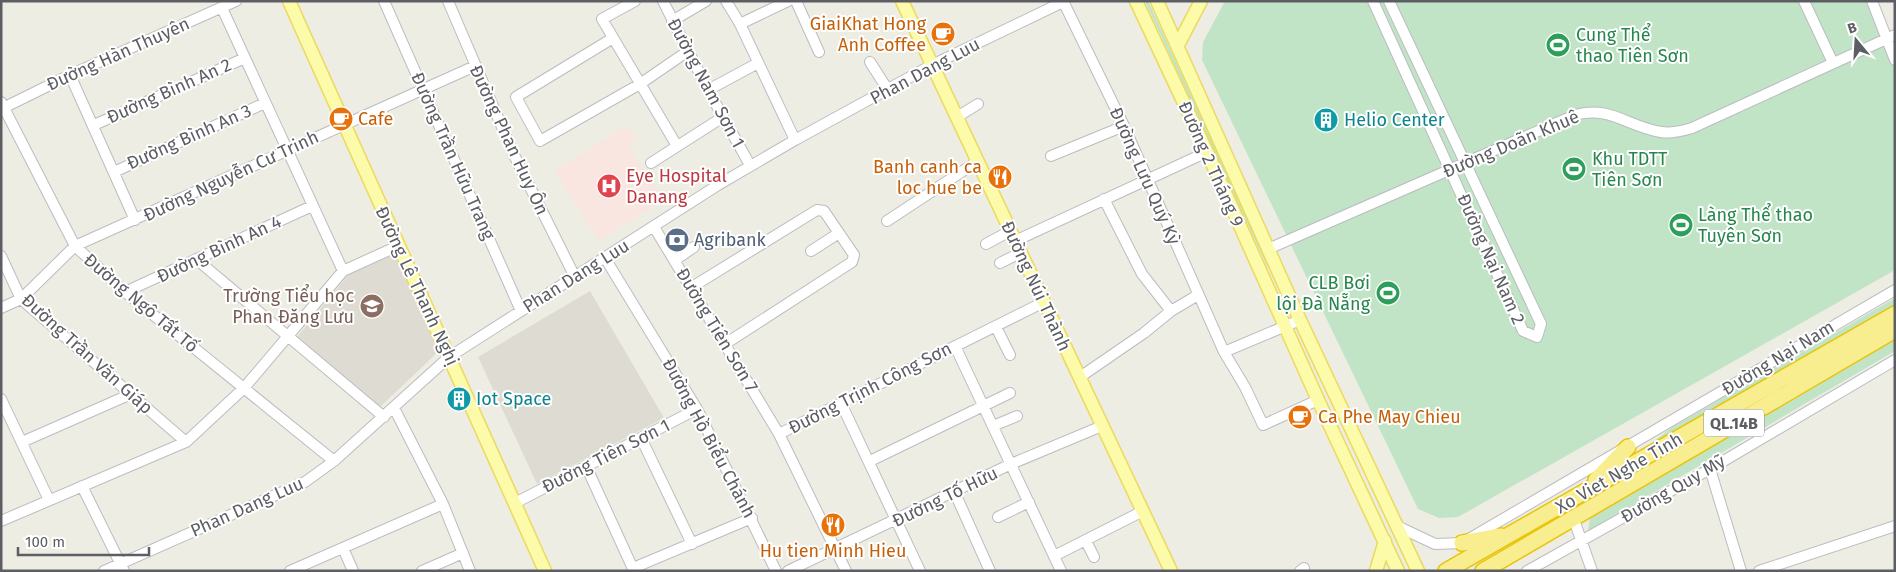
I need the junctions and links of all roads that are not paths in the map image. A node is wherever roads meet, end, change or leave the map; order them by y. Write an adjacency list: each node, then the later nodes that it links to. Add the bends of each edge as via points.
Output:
1 (236, 1): 20 (street, Đường Hàn Thuyên)
2 (289, 1): 45 (main road, Đường Lê Thanh Nghị)
3 (384, 1): 37 (street, Đường Trần Hữu Trang)
4 (448, 1): 33 (street, Đường Phan Huy Ôn)
5 (635, 1): 24 (street, via 602,19)
6 (664, 1): 21 (street, Đường Nam Sơn 1)
7 (706, 1): 21 (street)
8 (726, 1): 22 (street)
9 (788, 1): 22 (street)
10 (796, 1): 27 (street)
11 (902, 1): 34 (main road, Đường Núi Thành)
12 (1136, 1): 51 (main road, Đường 2 Tháng 9)
13 (1157, 1): 25 (main road, Đường 2 Tháng 9)
14 (1201, 1): 25 (main road)
15 (1373, 1): 57 (street, Đường Nại Nam 2)
16 (1390, 1): 54 (street, Đường Nại Nam 2)
17 (1804, 1): 32 (street)
18 (1872, 1): 23 (street)
19 (1064, 2): 34 (street, Phan Dang Luu); 47 (street, Đường Lưu Quý Kỳ)
20 (222, 8): 28 (street); 35 (street, Đường Hàn Thuyên)
21 (672, 21): 26 (street, Đường Nam Sơn 1)
22 (740, 24): 31 (street)
23 (1890, 37): 29 (street); 32 (street, Đường Doãn Khuê)
24 (613, 38): 36 (street); 36 (street, via 516,97 540,142)
25 (1178, 45): 71 (main road, Đường 2 Tháng 9)
26 (688, 51): 36 (street); 38 (street, Đường Nam Sơn 1)
27 (819, 52)
28 (245, 58): 40 (street); 46 (street, Đường Bình An 2)
29 (1895, 60)
30 (870, 62): 39 (street)
31 (758, 63): 38 (street); 48 (street)
32 (1833, 63): 54 (street, Đường Doãn Khuê, via 1692,128 1663,133 1617,116 1589,111)
33 (475, 66): 37 (street, Đường Nguyễn Cư Trinh); 80 (street, Đường Phan Huy Ôn, via 514,155)
34 (932, 66): 39 (street, Phan Dang Luu); 44 (main road, Đường Núi Thành)
35 (70, 75): 42 (street, Đường Hàn Thuyên); 46 (street)
36 (640, 84): 49 (street)
37 (424, 88): 45 (street, Đường Nguyễn Cư Trinh); 88 (street, Đường Trần Hữu Trang)
38 (708, 90): 43 (street, Đường Nam Sơn 1)
39 (888, 90): 48 (street, Phan Dang Luu)
40 (265, 103): 50 (street); 58 (street, Đường Bình An 3)
41 (978, 104): 44 (street)
42 (2, 106): 68 (street, Đường Ngô Tất Tố)
43 (723, 117): 49 (street); 56 (street, Đường Nam Sơn 1)
44 (957, 117): 53 (main road, Đường Núi Thành)
45 (344, 124): 50 (street, Đường Nguyễn Cư Trinh); 69 (main road, Đường Lê Thanh Nghị)
46 (94, 125): 58 (street)
47 (1124, 126): 52 (street); 59 (street, Đường Lưu Quý Kỳ)
48 (794, 140): 56 (street, Phan Dang Luu)
49 (677, 146): 55 (street)
50 (287, 152): 61 (street); 62 (street, Đường Nguyễn Cư Trinh)
51 (1207, 152): 59 (street); 93 (main road, Đường 2 Tháng 9)
52 (1051, 156)
53 (978, 161): 63 (street); 66 (main road, Đường Núi Thành)
54 (1466, 162): 57 (street, Đường Doãn Khuê); 57 (street, Đường Nại Nam 2, via 1541,324 1537,337 1523,331)
55 (651, 163)
56 (750, 165): 64 (street, Phan Dang Luu)
57 (1451, 169): 71 (street, Đường Doãn Khuê)
58 (114, 172): 62 (street)
59 (1147, 180): 60 (street); 84 (street, Đường Lưu Quý Kỳ)
60 (1104, 199): 66 (street); 89 (street, via 1142,274)
61 (312, 206): 76 (street, Đường Bình An 4); 79 (street)
62 (135, 220): 68 (street, Đường Nguyễn Cư Trinh)
63 (887, 221)
64 (654, 227): 75 (street, Phan Dang Luu); 77 (street, Đường Tiên Sơn 7)
65 (839, 233): 72 (street); 81 (street, via 824,211 817,210); 96 (street, via 854,255 852,262)
66 (1012, 236): 67 (street); 73 (main road, Đường Núi Thành)
67 (986, 244)
68 (75, 246): 83 (street, Đường Ngô Tất Tố); 85 (street, Đường Nguyễn Cư Trinh)
69 (398, 246): 79 (street); 100 (main road, Đường Lê Thanh Nghị)
70 (694, 247): 77 (street)
71 (1268, 250): 91 (main road, Đường 2 Tháng 9)
72 (811, 252)
73 (1020, 253): 78 (street); 86 (main road, Đường Núi Thành)
74 (1, 256): 85 (street, Đường Trần Văn Giáp)
75 (605, 258): 80 (street, Phan Dang Luu); 111 (street, Đường Hồ Biểu Chánh)
76 (196, 260): 83 (street, Đường Bình An 4); 95 (street)
77 (675, 260): 81 (street, Đường Tiên Sơn 7)
78 (1000, 263)
79 (343, 271): 95 (street)
80 (575, 277): 88 (street, Phan Dang Luu)
81 (692, 287): 96 (street, Đường Tiên Sơn 7)
82 (1895, 290): 120 (street, Đường Nại Nam)
83 (125, 292): 103 (street, Đường Ngô Tất Tố)
84 (1198, 295): 89 (street); 98 (street, Đường Lưu Quý Kỳ)
85 (21, 299): 87 (street, Đường Nguyễn Cư Trinh); 105 (street, Đường Trần Văn Giáp)
86 (1044, 302): 92 (street, Đường Trịnh Công Sơn); 102 (main road, Đường Núi Thành)
87 (1, 308)
88 (521, 311): 100 (street, Phan Dang Luu)
89 (1171, 311): 102 (street)
90 (1895, 314): 128 (highway, Xo Viet Nghe Tinh / QL.14B)
91 (1300, 320): 93 (street); 139 (main road, Đường 2 Tháng 9)
92 (996, 327): 97 (street, Đường Trịnh Công Sơn); 99 (street)
93 (1284, 327): 98 (street); 107 (main road, Đường 2 Tháng 9)
94 (1895, 330): 135 (highway, Xo Viet Nghe Tinh / QL.14B)
95 (287, 337): 103 (street); 113 (street)
96 (725, 344): 116 (street, Đường Tiên Sơn 7)
97 (954, 346): 108 (street, Đường Trịnh Công Sơn); 109 (street)
98 (1224, 352): 107 (street, Đường Lưu Quý Kỳ, via 1245,386 1263,425)
99 (1010, 355)
100 (449, 357): 110 (street, Phan Dang Luu); 131 (main road, Đường Lê Thanh Nghị)
101 (1895, 360): 125 (street, Đường Quy Mỹ)
102 (1080, 377): 115 (main road, Đường Núi Thành)
103 (244, 388): 119 (street); 121 (street, Đường Ngô Tất Tố)
104 (1010, 393): 109 (street)
105 (131, 394): 118 (street); 119 (street, Đường Trần Văn Giáp)
106 (1, 399): 118 (street)
107 (1318, 400): 143 (main road, Đường 2 Tháng 9)
108 (841, 403): 116 (street, Đường Trịnh Công Sơn); 122 (street)
109 (983, 405): 114 (street); 122 (street)
110 (394, 408): 113 (street, Phan Dang Luu); 132 (street)
111 (697, 409): 117 (street, Đường Tiên Sơn 1); 136 (street, Đường Hồ Biểu Chánh)
112 (1018, 416): 114 (street)
113 (384, 417): 121 (street, Phan Dang Luu)
114 (993, 426): 123 (street)
115 (1102, 426): 123 (street, Đường Tố Hữu); 133 (main road, Đường Núi Thành)
116 (779, 434): 148 (street, Đường Trịnh Công Sơn)
117 (641, 438): 124 (street, Đường Tiên Sơn 1); 146 (street)
118 (22, 442): 129 (street)
119 (186, 442): 126 (street)
120 (1628, 447): 128 (highway); 145 (street, Đường Nại Nam)
121 (334, 461): 152 (street, Phan Dang Luu, via 305,482)
122 (870, 461): 138 (street)
123 (1011, 464): 127 (street, Đường Tố Hữu); 130 (street)
124 (586, 466): 131 (street, Đường Tiên Sơn 1); 154 (street)
125 (1710, 468): 144 (street, Đường Quy Mỹ); 175 (street)
126 (82, 486): 129 (street); 152 (street)
127 (954, 491): 138 (street, Đường Tố Hữu); 165 (street)
128 (1585, 492): 141 (highway, Xo Viet Nghe Tinh / QL.14B)
129 (49, 500): 137 (street)
130 (1029, 502): 134 (street); 150 (street)
131 (516, 503): 160 (main road, Đường Lê Thanh Nghị)
132 (442, 504): 147 (street); 149 (street)
133 (1143, 511): 142 (street); 167 (main road, Đường Núi Thành)
134 (998, 517)
135 (1573, 517): 144 (street); 153 (highway, Xo Viet Nghe Tinh / QL.14B)
136 (752, 518): 146 (street); 161 (street, Đường Hồ Biểu Chánh)
137 (1, 520)
138 (896, 520): 148 (street, Đường Tố Hữu); 164 (street)
139 (1396, 526): 145 (street, Đường Nại Nam, via 1435,544); 170 (main road, Đường 2 Tháng 9)
140 (1895, 526): 176 (street)
141 (1512, 534): 145 (highway); 171 (highway, Xo Viet Nghe Tinh / QL.14B)
142 (1086, 541): 150 (street); 151 (street)
143 (1385, 541): 168 (main road); 169 (main road, Đường 2 Tháng 9)
144 (1582, 541): 173 (street, Đường Quy Mỹ); 174 (street)
145 (1462, 542)
146 (692, 544): 154 (street)
147 (343, 548): 156 (street); 157 (street)
148 (835, 549): 162 (street, Đường Tố Hữu); 163 (street, Đường Trịnh Công Sơn)
149 (463, 553): 158 (street); 159 (street)
150 (1054, 556): 166 (street)
151 (1094, 557)
152 (123, 567): 155 (street, Phan Dang Luu)
153 (1499, 567): 172 (highway, Xo Viet Nghe Tinh / QL.14B)
154 (634, 570)
155 (104, 571)
156 (290, 571)
157 (353, 571)
158 (422, 571)
159 (470, 571)
160 (545, 571)
161 (776, 571)
162 (788, 571)
163 (846, 571)
164 (920, 571)
165 (990, 571)
166 (1061, 571)
167 (1171, 571)
168 (1376, 571)
169 (1398, 571)
170 (1418, 571)
171 (1446, 571)
172 (1483, 571)
173 (1527, 571)
174 (1592, 571)
175 (1742, 571)
176 (1759, 571)

